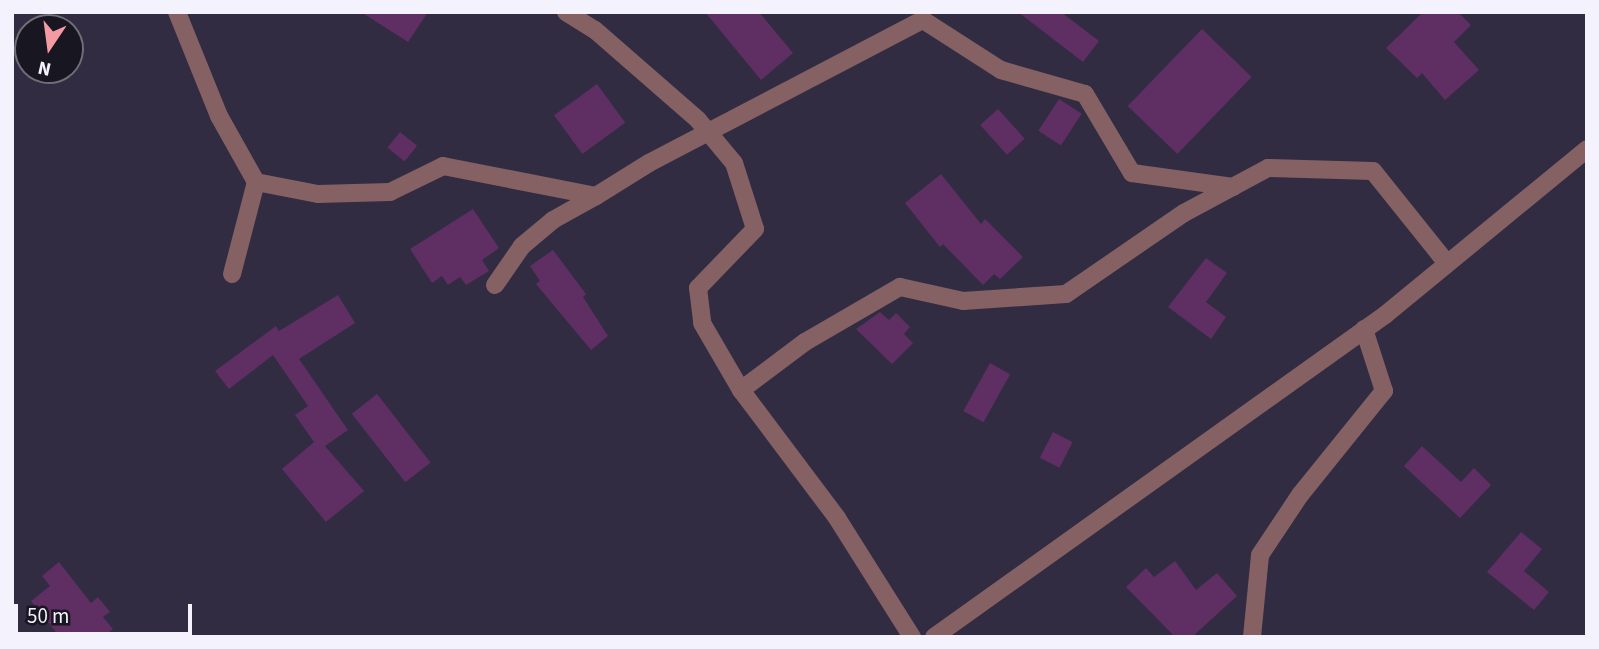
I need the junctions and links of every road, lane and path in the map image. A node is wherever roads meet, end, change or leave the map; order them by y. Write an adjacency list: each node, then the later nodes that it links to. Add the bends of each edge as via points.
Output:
1 (177, 12): 6 (street, via 219,117)
2 (566, 12): 4 (street, via 595,30)
3 (924, 15): 4 (street); 7 (street, via 1001,69 1085,94 1132,173)
4 (710, 135): 8 (street, via 649,163); 13 (street, via 734,163 755,229 698,288 702,323)
5 (1587, 149): 9 (street)
6 (256, 182): 8 (street, via 317,194 390,192 443,166); 10 (street)
7 (1233, 187): 9 (street, via 1268,168 1373,170); 13 (street, via 1184,213 1066,294 963,301 900,287 796,348)
8 (596, 196): 11 (street, via 553,220 522,246)
9 (1445, 261): 12 (street)
10 (232, 274)
11 (495, 285)
12 (1364, 329): 15 (street); 16 (street, via 1384,391 1300,495 1261,555)
13 (741, 390): 14 (street, via 837,518)
14 (912, 637)
15 (934, 637)
16 (1252, 637)

